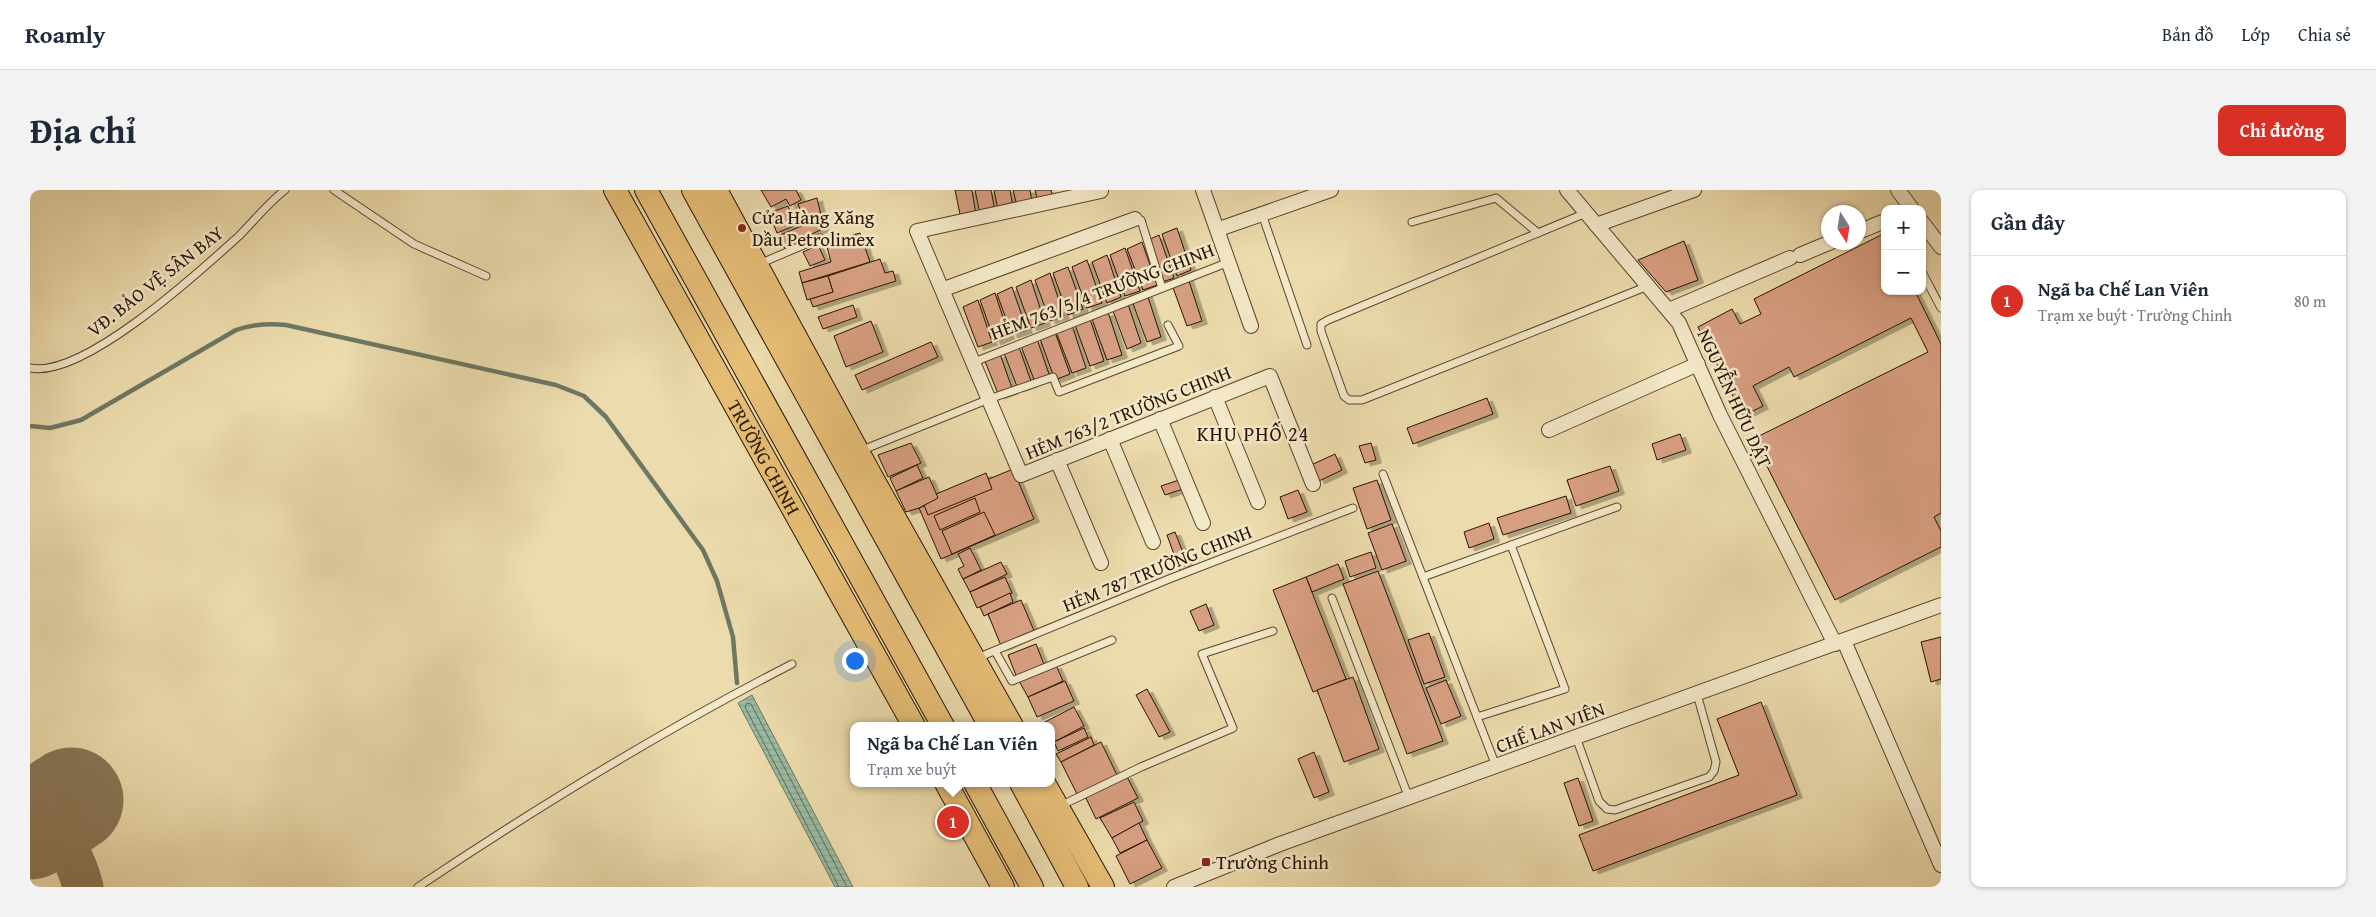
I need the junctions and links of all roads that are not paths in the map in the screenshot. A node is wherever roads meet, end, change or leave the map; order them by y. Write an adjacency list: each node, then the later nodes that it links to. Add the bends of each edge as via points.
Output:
1 (285, 190): 41 (lane, VĐ. BẢO VỆ SÂN BAY, via 218,254 120,333 73,361 55,368)
2 (334, 190): 29 (lane, via 414,244)
3 (616, 190): 46 (main road, TRƯỜNG CHINH)
4 (646, 190): 42 (main road, TRƯỜNG CHINH)
5 (693, 190): 72 (main road)
6 (716, 190): 28 (main road)
7 (1204, 190): 21 (street, HẺM 763/5/4 TRƯỜNG CHINH)
8 (1331, 190): 15 (street)
9 (1568, 190): 14 (street, NGUYỄN HỮU DẬT)
10 (1694, 190): 19 (street)
11 (1898, 190): 13 (street)
12 (1101, 191): 33 (street, via 917,231)
13 (1909, 205)
14 (1586, 213): 19 (street, NGUYỄN HỮU DẬT); 23 (lane)
15 (1262, 214): 21 (street); 38 (lane)
16 (1135, 219): 32 (lane, via 1141,220); 33 (street)
17 (1412, 222): 23 (lane, via 1496,198)
18 (1881, 223): 22 (street)
19 (1596, 225): 31 (street, NGUYỄN HỮU DẬT)
20 (1926, 227): 26 (street)
21 (1219, 229): 27 (street, HẺM 763/5/4 TRƯỜNG CHINH)
22 (1866, 229)
23 (1538, 233): 31 (lane, via 1321,324 1344,396 1349,400 1362,400)
24 (820, 238): 28 (lane)
25 (1821, 246): 35 (street)
26 (1941, 247)
27 (1230, 261): 32 (lane, HẺM 763/5/4 TRƯỜNG CHINH); 37 (street)
28 (757, 265): 49 (main road)
29 (486, 276)
30 (1926, 280): 34 (lane)
31 (1648, 286): 35 (street, NGUYỄN HỮU DẬT)
32 (1162, 288): 39 (lane, HẺM 763/5/4 TRƯỜNG CHINH)
33 (944, 289): 39 (street)
34 (1941, 308)
35 (1669, 310): 40 (street, NGUYỄN HỮU DẬT, via 1679,323)
36 (1168, 325): 44 (lane, via 1179,346 1059,392 1052,377)
37 (1251, 326)
38 (1307, 345)
39 (974, 362): 44 (street)
40 (1698, 364): 47 (street); 65 (street, NGUYỄN HỮU DẬT, via 1720,415)
41 (30, 368)
42 (751, 378): 46 (main road); 71 (main road, TRƯỜNG CHINH)
43 (1215, 397): 45 (street, HẺM 763/2 TRƯỜNG CHINH); 52 (street, HẺM 763/2 TRƯỜNG CHINH, via 1270,376); 53 (street)
44 (989, 400): 49 (lane); 50 (street, HẺM 763/2 TRƯỜNG CHINH, via 1021,475)
45 (1160, 419): 48 (street, HẺM 763/2 TRƯỜNG CHINH); 56 (street)
46 (746, 424): 70 (main road, TRƯỜNG CHINH)
47 (1549, 430)
48 (1110, 439): 50 (street, HẺM 763/2 TRƯỜNG CHINH); 57 (street)
49 (858, 452): 66 (main road)
50 (1057, 460): 59 (street)
51 (1383, 474): 60 (lane)
52 (1313, 484)
53 (1258, 502)
54 (1617, 507): 58 (lane)
55 (1353, 508): 66 (lane, HẺM 787 TRƯỜNG CHINH)
56 (1203, 523)
57 (1153, 542)
58 (1511, 545): 60 (lane); 69 (lane, via 1565,689)
59 (1102, 563)
60 (1423, 577): 69 (lane)
61 (1332, 598): 80 (lane)
62 (1941, 605): 65 (street, CHẾ LAN VIÊN)
63 (1272, 631): 81 (lane, via 1202,654 1232,728)
64 (1112, 640): 66 (lane, via 1012,681)
65 (1839, 642): 68 (street, CHẾ LAN VIÊN); 82 (street, NGUYỄN HỮU DẬT)
66 (985, 655): 73 (main road)
67 (792, 664): 83 (lane, via 572,788)
68 (1697, 694): 74 (street, CHẾ LAN VIÊN); 74 (lane, via 1716,762 1709,777 1607,810 1599,801)
69 (1477, 717): 75 (lane)
70 (912, 722)
71 (941, 722)
72 (988, 722)
73 (1010, 722)
74 (1576, 737): 75 (street, CHẾ LAN VIÊN)
75 (1496, 766): 80 (street, CHẾ LAN VIÊN)
76 (948, 787): 84 (main road)
77 (977, 787): 85 (main road)
78 (1023, 787): 86 (main road)
79 (1046, 787): 81 (main road)
80 (1409, 798): 88 (street, CHẾ LAN VIÊN, via 1280,844)
81 (1058, 807): 87 (main road)
82 (1941, 865)
83 (418, 887)
84 (1003, 887)
85 (1032, 887)
86 (1077, 887)
87 (1103, 887)
88 (1174, 887)

